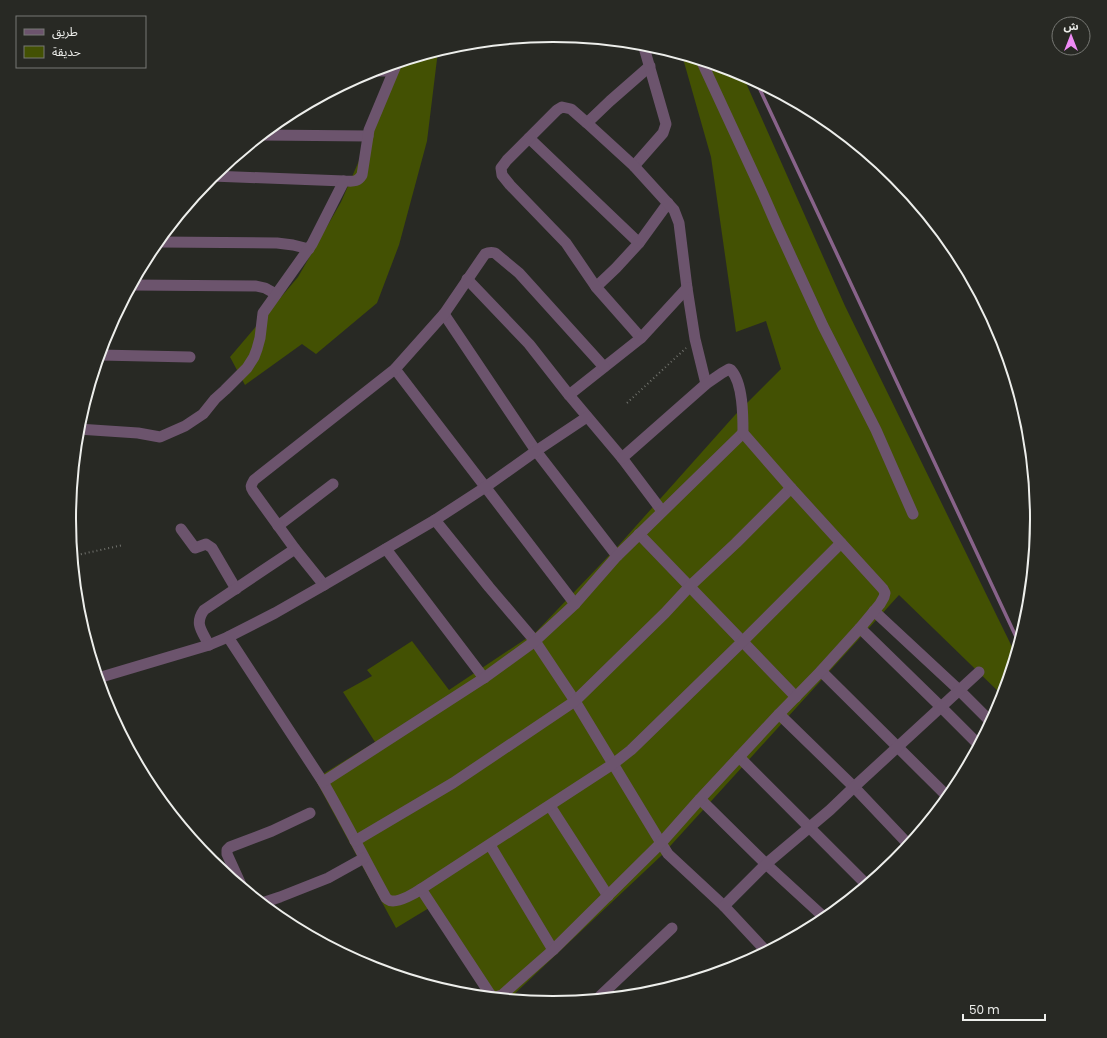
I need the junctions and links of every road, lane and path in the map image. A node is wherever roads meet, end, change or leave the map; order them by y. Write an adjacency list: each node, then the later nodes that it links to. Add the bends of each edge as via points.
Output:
1 (645, 51): 2 (street)
2 (650, 66): 5 (street); 9 (street, via 666,124 663,133)
3 (704, 66): 40 (street, via 776,226 876,430)
4 (394, 69): 7 (street)
5 (587, 123): 8 (street, via 571,109 562,107); 9 (street)
6 (271, 135): 7 (street)
7 (368, 136): 11 (street, via 362,175 355,182)
8 (529, 138): 14 (street); 18 (street, via 501,168 502,175 566,242)
9 (634, 166): 12 (street)
10 (222, 176): 11 (street)
11 (344, 181): 15 (street)
12 (668, 203): 14 (street); 19 (street, via 679,223)
13 (166, 242): 15 (street, via 277,243)
14 (639, 243): 18 (street)
15 (308, 249): 20 (street)
16 (467, 279): 21 (street); 26 (street, via 485,254 495,253 520,273); 29 (street, via 528,344)
17 (138, 284): 20 (street, via 256,286)
18 (596, 287): 22 (street)
19 (687, 288): 22 (street); 23 (street)
20 (276, 294): 32 (street, via 263,313 254,357 198,418 160,437)
21 (444, 314): 27 (street); 34 (street)
22 (641, 338): 26 (street)
23 (695, 339): 28 (street); 30 (path)
24 (106, 355): 25 (street)
25 (190, 357)
26 (604, 367): 29 (street)
27 (395, 369): 37 (street); 42 (street, via 254,480 251,485 252,491)
28 (706, 384): 33 (street, via 728,369 733,371 743,411); 35 (street)
29 (569, 395): 31 (street)
30 (627, 403)
31 (587, 417): 34 (street); 35 (street)
32 (85, 429)
33 (743, 433): 38 (street); 39 (street)
34 (536, 450): 37 (street); 50 (street)
35 (622, 458): 39 (street)
36 (334, 484): 42 (street)
37 (484, 488): 41 (street); 54 (street)
38 (790, 488): 45 (street); 52 (street)
39 (662, 511): 44 (street)
40 (913, 514)
41 (435, 520): 48 (street); 58 (street)
42 (278, 526): 47 (street)
43 (181, 529): 53 (street, via 196,548 206,544 212,548)
44 (639, 534): 50 (street); 52 (street)
45 (841, 543): 55 (street, via 885,593); 59 (street)
46 (123, 545): 49 (path)
47 (295, 549): 51 (street); 53 (street)
48 (386, 549): 51 (street); 64 (street)
49 (78, 555)
50 (617, 556): 54 (street)
51 (324, 585): 57 (street)
52 (690, 586): 59 (street); 67 (street)
53 (236, 589): 60 (street, via 204,610 200,616 199,625)
54 (575, 604): 58 (street)
55 (874, 611): 56 (street); 65 (street)
56 (860, 628): 61 (street); 68 (street)
57 (228, 637): 60 (street); 75 (street)
58 (535, 641): 64 (street); 67 (street)
59 (743, 641): 66 (street); 74 (street, via 631,750)
60 (209, 645): 63 (street)
61 (821, 671): 66 (street); 72 (street)
62 (979, 672): 65 (street)
63 (104, 676)
64 (484, 678): 75 (street)
65 (959, 690): 68 (street); 70 (street)
66 (796, 697): 69 (street)
67 (575, 701): 74 (street); 82 (street, via 452,783)
68 (941, 706): 71 (street); 72 (street)
69 (779, 714): 73 (street); 76 (street)
70 (987, 718)
71 (975, 741)
72 (898, 746): 76 (street); 77 (street)
73 (739, 757): 78 (street); 81 (street)
74 (613, 764): 79 (street); 84 (street)
75 (323, 782): 82 (street)
76 (854, 787): 81 (street); 83 (street)
77 (944, 793)
78 (700, 799): 84 (street); 87 (street)
79 (550, 806): 85 (street); 91 (street)
80 (310, 813): 88 (street, via 230,847 227,854)
81 (810, 827): 87 (street); 89 (street)
82 (355, 841): 86 (street)
83 (905, 841)
84 (661, 843): 91 (street); 93 (street, via 668,854)
85 (490, 845): 90 (street); 97 (street)
86 (364, 858): 90 (street, via 388,900 392,901); 92 (street, via 328,878)
87 (766, 864): 93 (street); 94 (street)
88 (237, 876)
89 (864, 882)
90 (421, 890): 98 (street)
91 (608, 896): 97 (street)
92 (268, 901)
93 (724, 906): 96 (street)
94 (821, 914)
95 (672, 928): 100 (street)
96 (763, 948)
97 (554, 950): 99 (street)
98 (489, 992)
99 (504, 993)
100 (604, 993)

